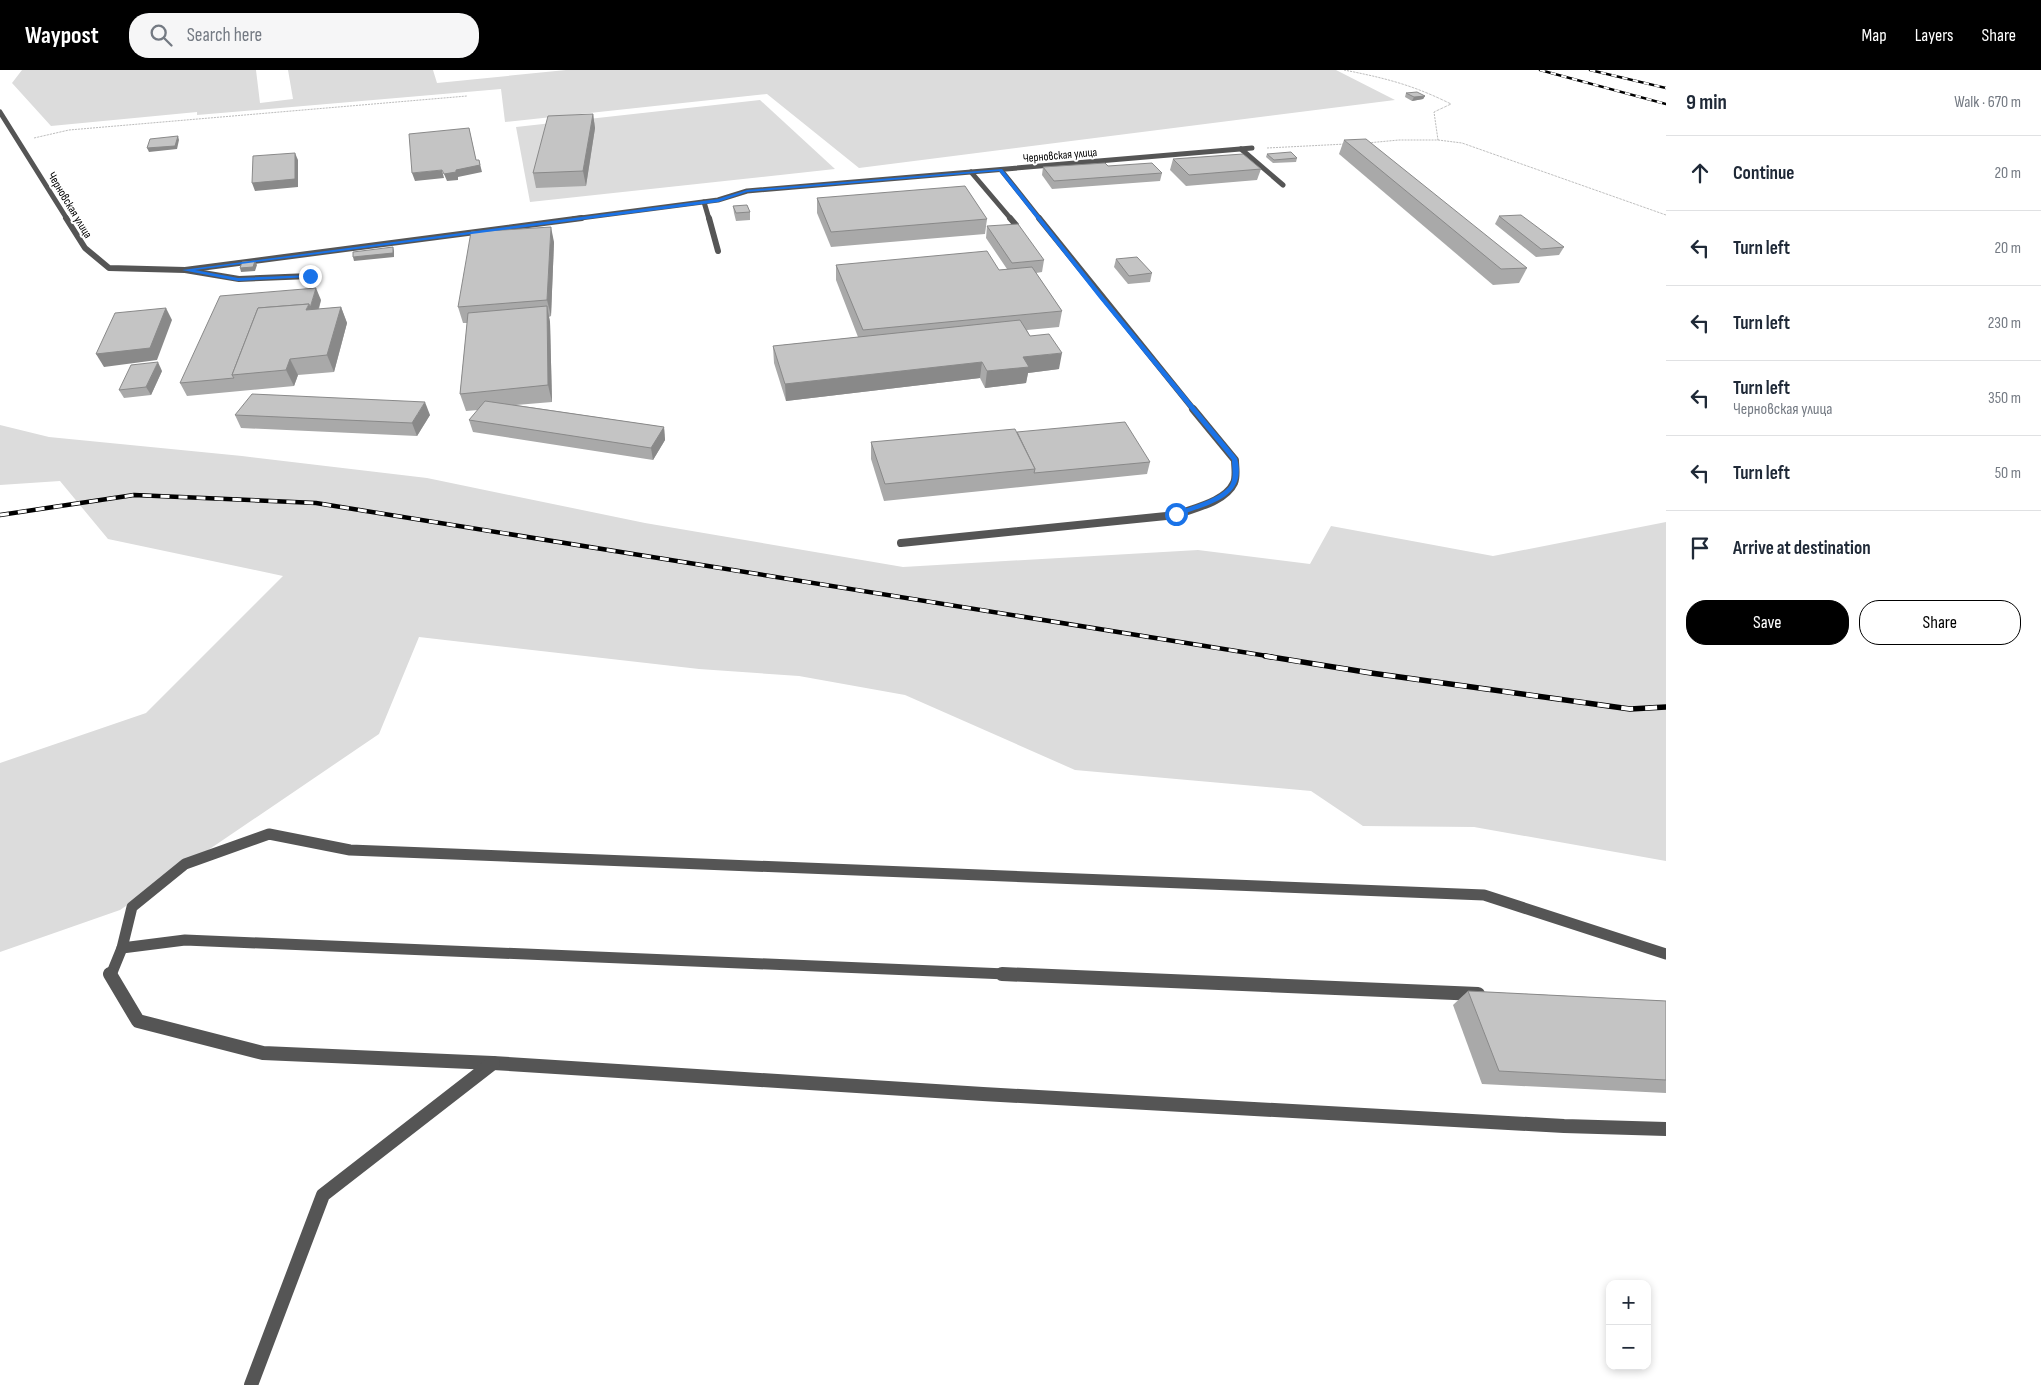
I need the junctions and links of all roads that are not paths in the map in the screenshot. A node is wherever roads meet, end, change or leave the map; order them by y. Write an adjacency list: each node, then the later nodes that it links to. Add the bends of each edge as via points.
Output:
1 (0, 112): 10 (street, Черновская улица, via 85,248 109,268)
2 (1252, 148): 3 (street, Черновская улица)
3 (1241, 149): 4 (street, Черновская улица); 6 (street)
4 (1001, 170): 5 (street, Черновская улица); 12 (street, via 1235,460 1236,481 1232,489 1217,498 1176,514)
5 (971, 172): 7 (street, Черновская улица, via 747,191); 8 (street, via 1016,225)
6 (1283, 185)
7 (704, 202): 9 (street); 10 (street, Черновская улица)
8 (1000, 228)
9 (718, 251)
10 (185, 270): 11 (street, via 238,279)
11 (310, 276)
12 (902, 543)
13 (122, 948): 14 (street, via 132,907 185,864 269,834 350,850 1484,895); 15 (street, via 185,940); 16 (street, via 110,974 138,1020 263,1053)
14 (1666, 954)
15 (1487, 994)
16 (493, 1063): 17 (street, via 984,1094 1554,1126); 18 (street, via 323,1195)
17 (1666, 1129)
18 (251, 1385)

